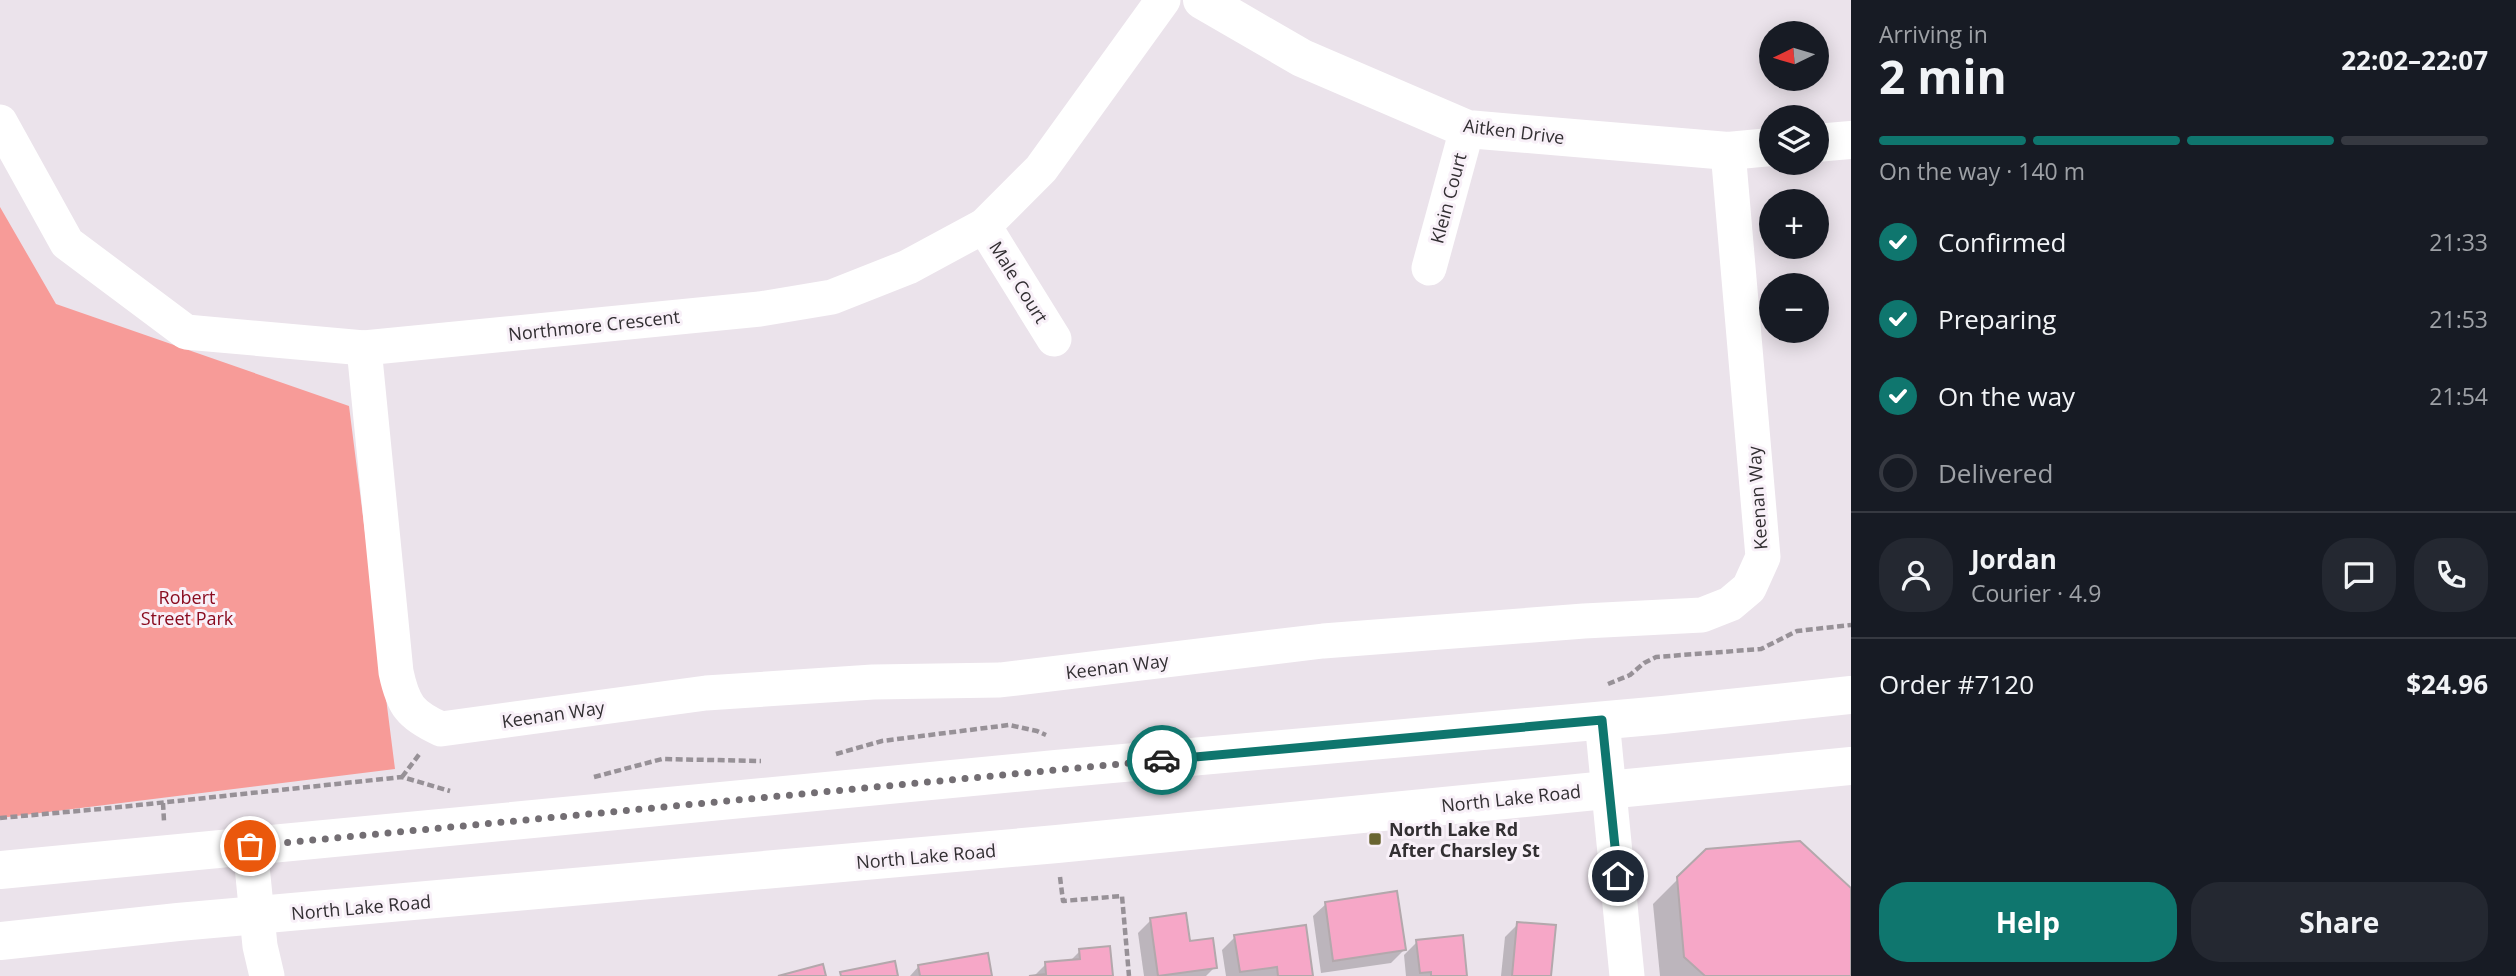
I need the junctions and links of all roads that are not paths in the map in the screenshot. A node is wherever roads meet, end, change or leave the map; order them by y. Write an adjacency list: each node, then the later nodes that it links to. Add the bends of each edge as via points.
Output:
1 (1163, 0): 9 (street, Northmore Crescent, via 1041,169)
2 (1202, 0): 4 (main road, Aitken Drive, via 1302,58)
3 (0, 122): 12 (street, Northmore Crescent, via 67,243 186,332)
4 (1467, 129): 8 (main road, Aitken Drive); 10 (street, Klein Court)
5 (1851, 140): 6 (main road)
6 (1829, 142)
7 (1759, 148): 8 (main road, Aitken Drive)
8 (1728, 151): 12 (street, Keenan Way, via 1763,557 1749,588 1730,604 1702,615 1323,641 1000,680 873,682 706,693 441,729 420,720 402,699 396,672)
9 (984, 226): 11 (street, Male Court); 12 (street, Northmore Crescent, via 908,267 832,297 760,309)
10 (1429, 268)
11 (1054, 338)
12 (365, 348)
13 (1851, 695): 14 (main road)
14 (1603, 702): 16 (street); 17 (main road)
15 (1851, 766): 16 (main road, North Lake Road)
16 (1609, 788): 19 (main road, North Lake Road, via 1030,847); 22 (street)
17 (250, 846): 18 (main road); 19 (street)
18 (0, 870)
19 (257, 916): 20 (main road, North Lake Road); 21 (street)
20 (0, 941)
21 (267, 976)
22 (1627, 976)

